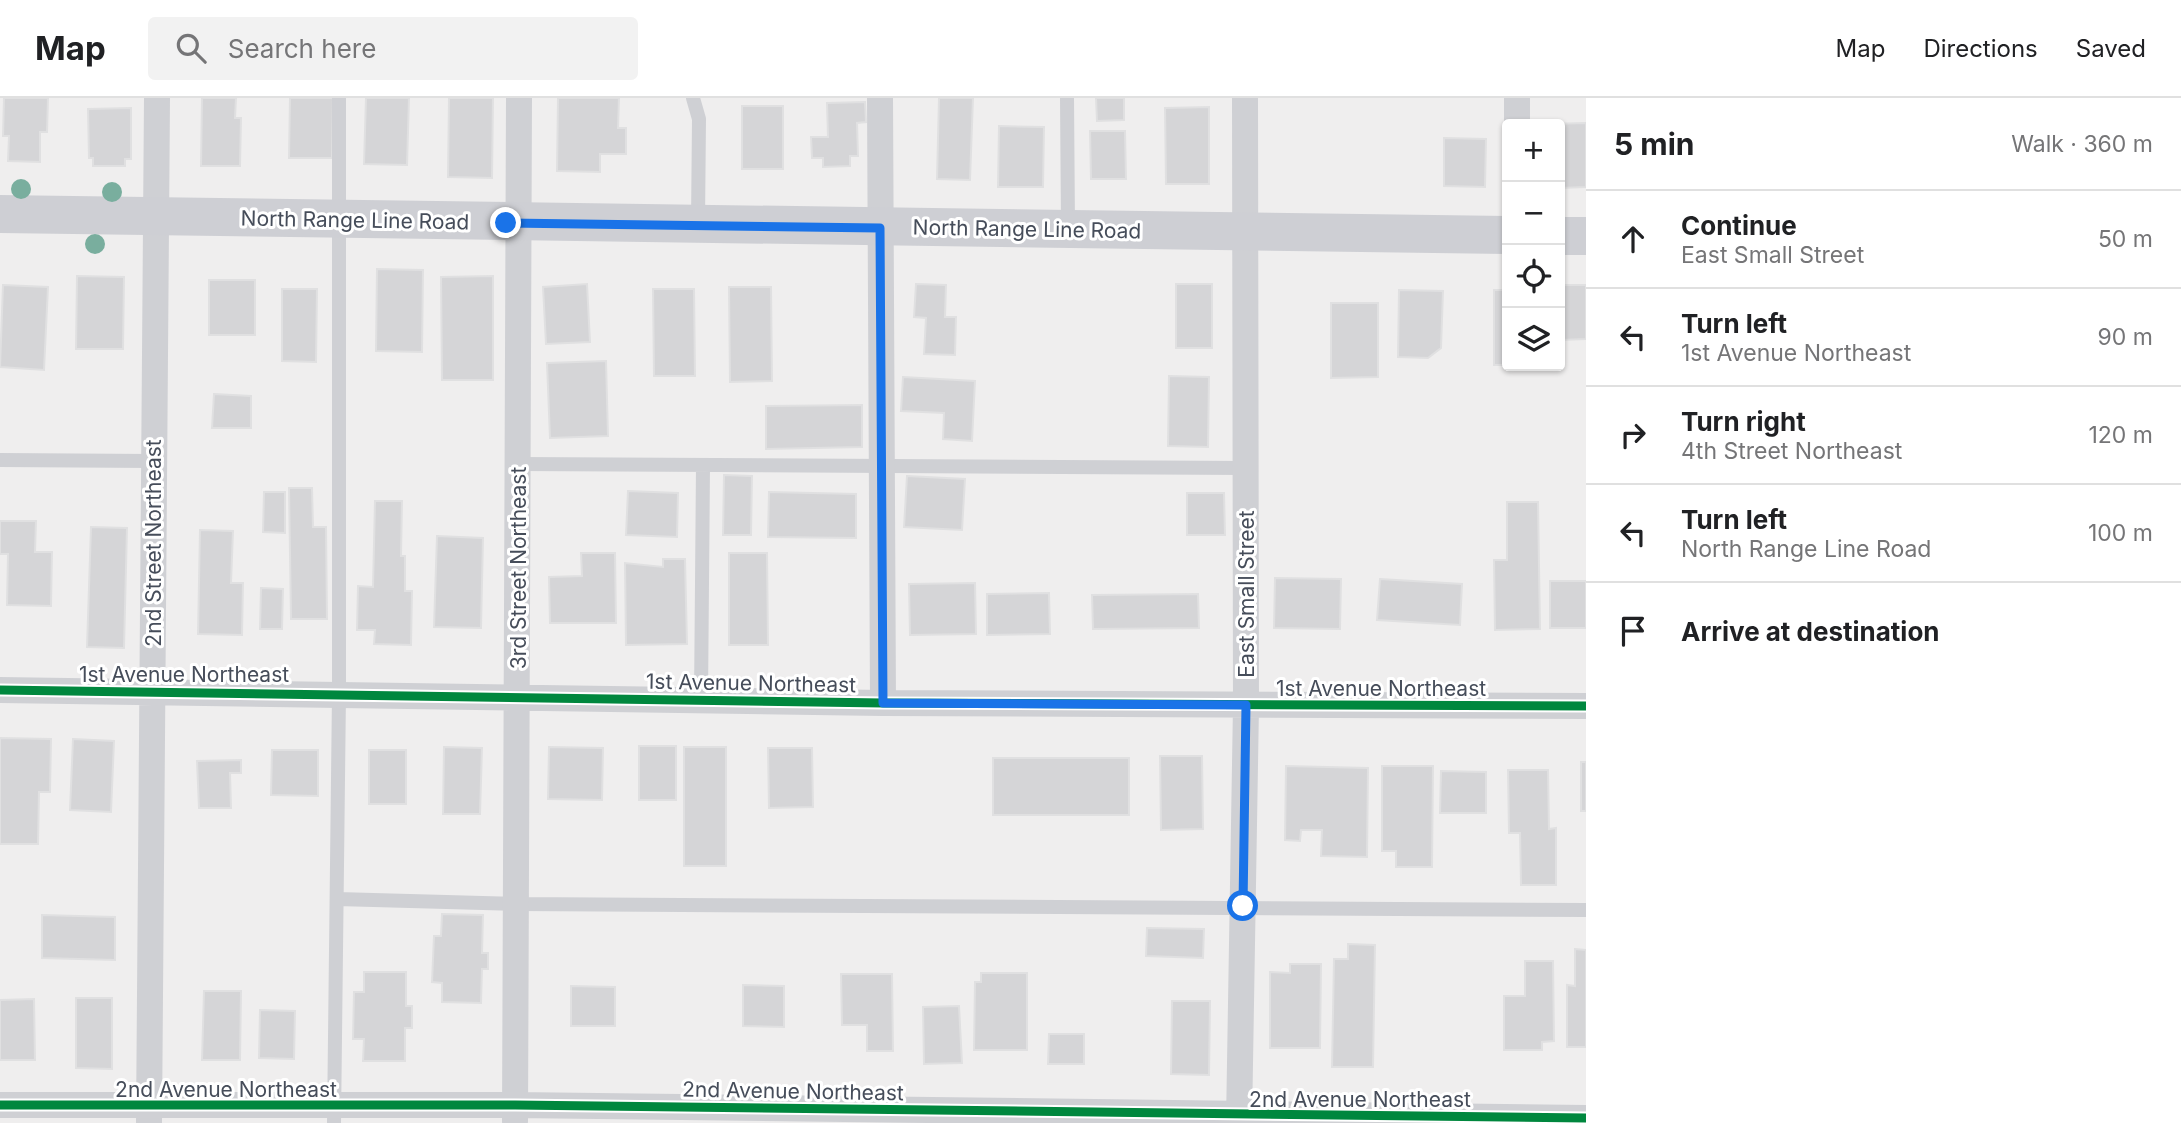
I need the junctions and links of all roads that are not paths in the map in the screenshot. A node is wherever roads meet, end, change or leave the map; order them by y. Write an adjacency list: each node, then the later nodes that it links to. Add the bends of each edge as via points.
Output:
1 (157, 98): 11 (street, 2nd Street Northeast)
2 (339, 98): 12 (lane)
3 (519, 98): 13 (street, 3rd Street Northeast)
4 (693, 98): 14 (lane, via 699,118)
5 (880, 98): 15 (street)
6 (1067, 98): 16 (lane)
7 (1245, 98): 17 (street, East Small Street)
8 (1517, 98): 9 (street)
9 (1517, 119)
10 (0, 214): 11 (main road, North Range Line Road)
11 (157, 215): 12 (main road, North Range Line Road); 22 (street, 2nd Street Northeast)
12 (340, 220): 13 (main road, North Range Line Road); 29 (lane)
13 (519, 223): 14 (main road, North Range Line Road); 23 (street, 3rd Street Northeast)
14 (698, 225): 15 (main road, North Range Line Road)
15 (880, 228): 16 (main road, North Range Line Road); 25 (street)
16 (1068, 230): 17 (main road, North Range Line Road)
17 (1246, 232): 18 (main road, North Range Line Road); 26 (street, East Small Street)
18 (1502, 235)
19 (1565, 236): 20 (main road)
20 (1586, 236)
21 (0, 460): 22 (lane)
22 (153, 461): 28 (street, 2nd Street Northeast)
23 (518, 464): 24 (lane); 30 (street, 3rd Street Northeast)
24 (703, 466): 25 (lane); 31 (lane)
25 (883, 467): 26 (lane); 32 (street)
26 (1246, 468): 33 (street, East Small Street)
27 (0, 690): 28 (street, 1st Avenue Northeast)
28 (152, 692): 29 (street, 1st Avenue Northeast); 41 (street, 2nd Street Northeast)
29 (339, 693): 30 (street, 1st Avenue Northeast); 35 (lane)
30 (518, 696): 31 (street, 1st Avenue Northeast); 36 (street, 3rd Street Northeast)
31 (701, 699): 32 (street, 1st Avenue Northeast)
32 (883, 703): 33 (street, 1st Avenue Northeast)
33 (1246, 705): 34 (street, 1st Avenue Northeast); 37 (street, East Small Street)
34 (1586, 706)
35 (337, 899): 36 (lane); 42 (lane)
36 (516, 904): 37 (lane); 40 (street, 3rd Street Northeast)
37 (1243, 906): 38 (lane); 44 (street, East Small Street)
38 (1586, 910)
39 (0, 1105): 41 (street, 2nd Avenue Northeast)
40 (515, 1114): 42 (street, 2nd Avenue Northeast); 44 (street, 2nd Avenue Northeast)
41 (149, 1115): 42 (street, 2nd Avenue Northeast)
42 (335, 1115)
43 (1586, 1118): 44 (street, 2nd Avenue Northeast)
44 (1240, 1119)

